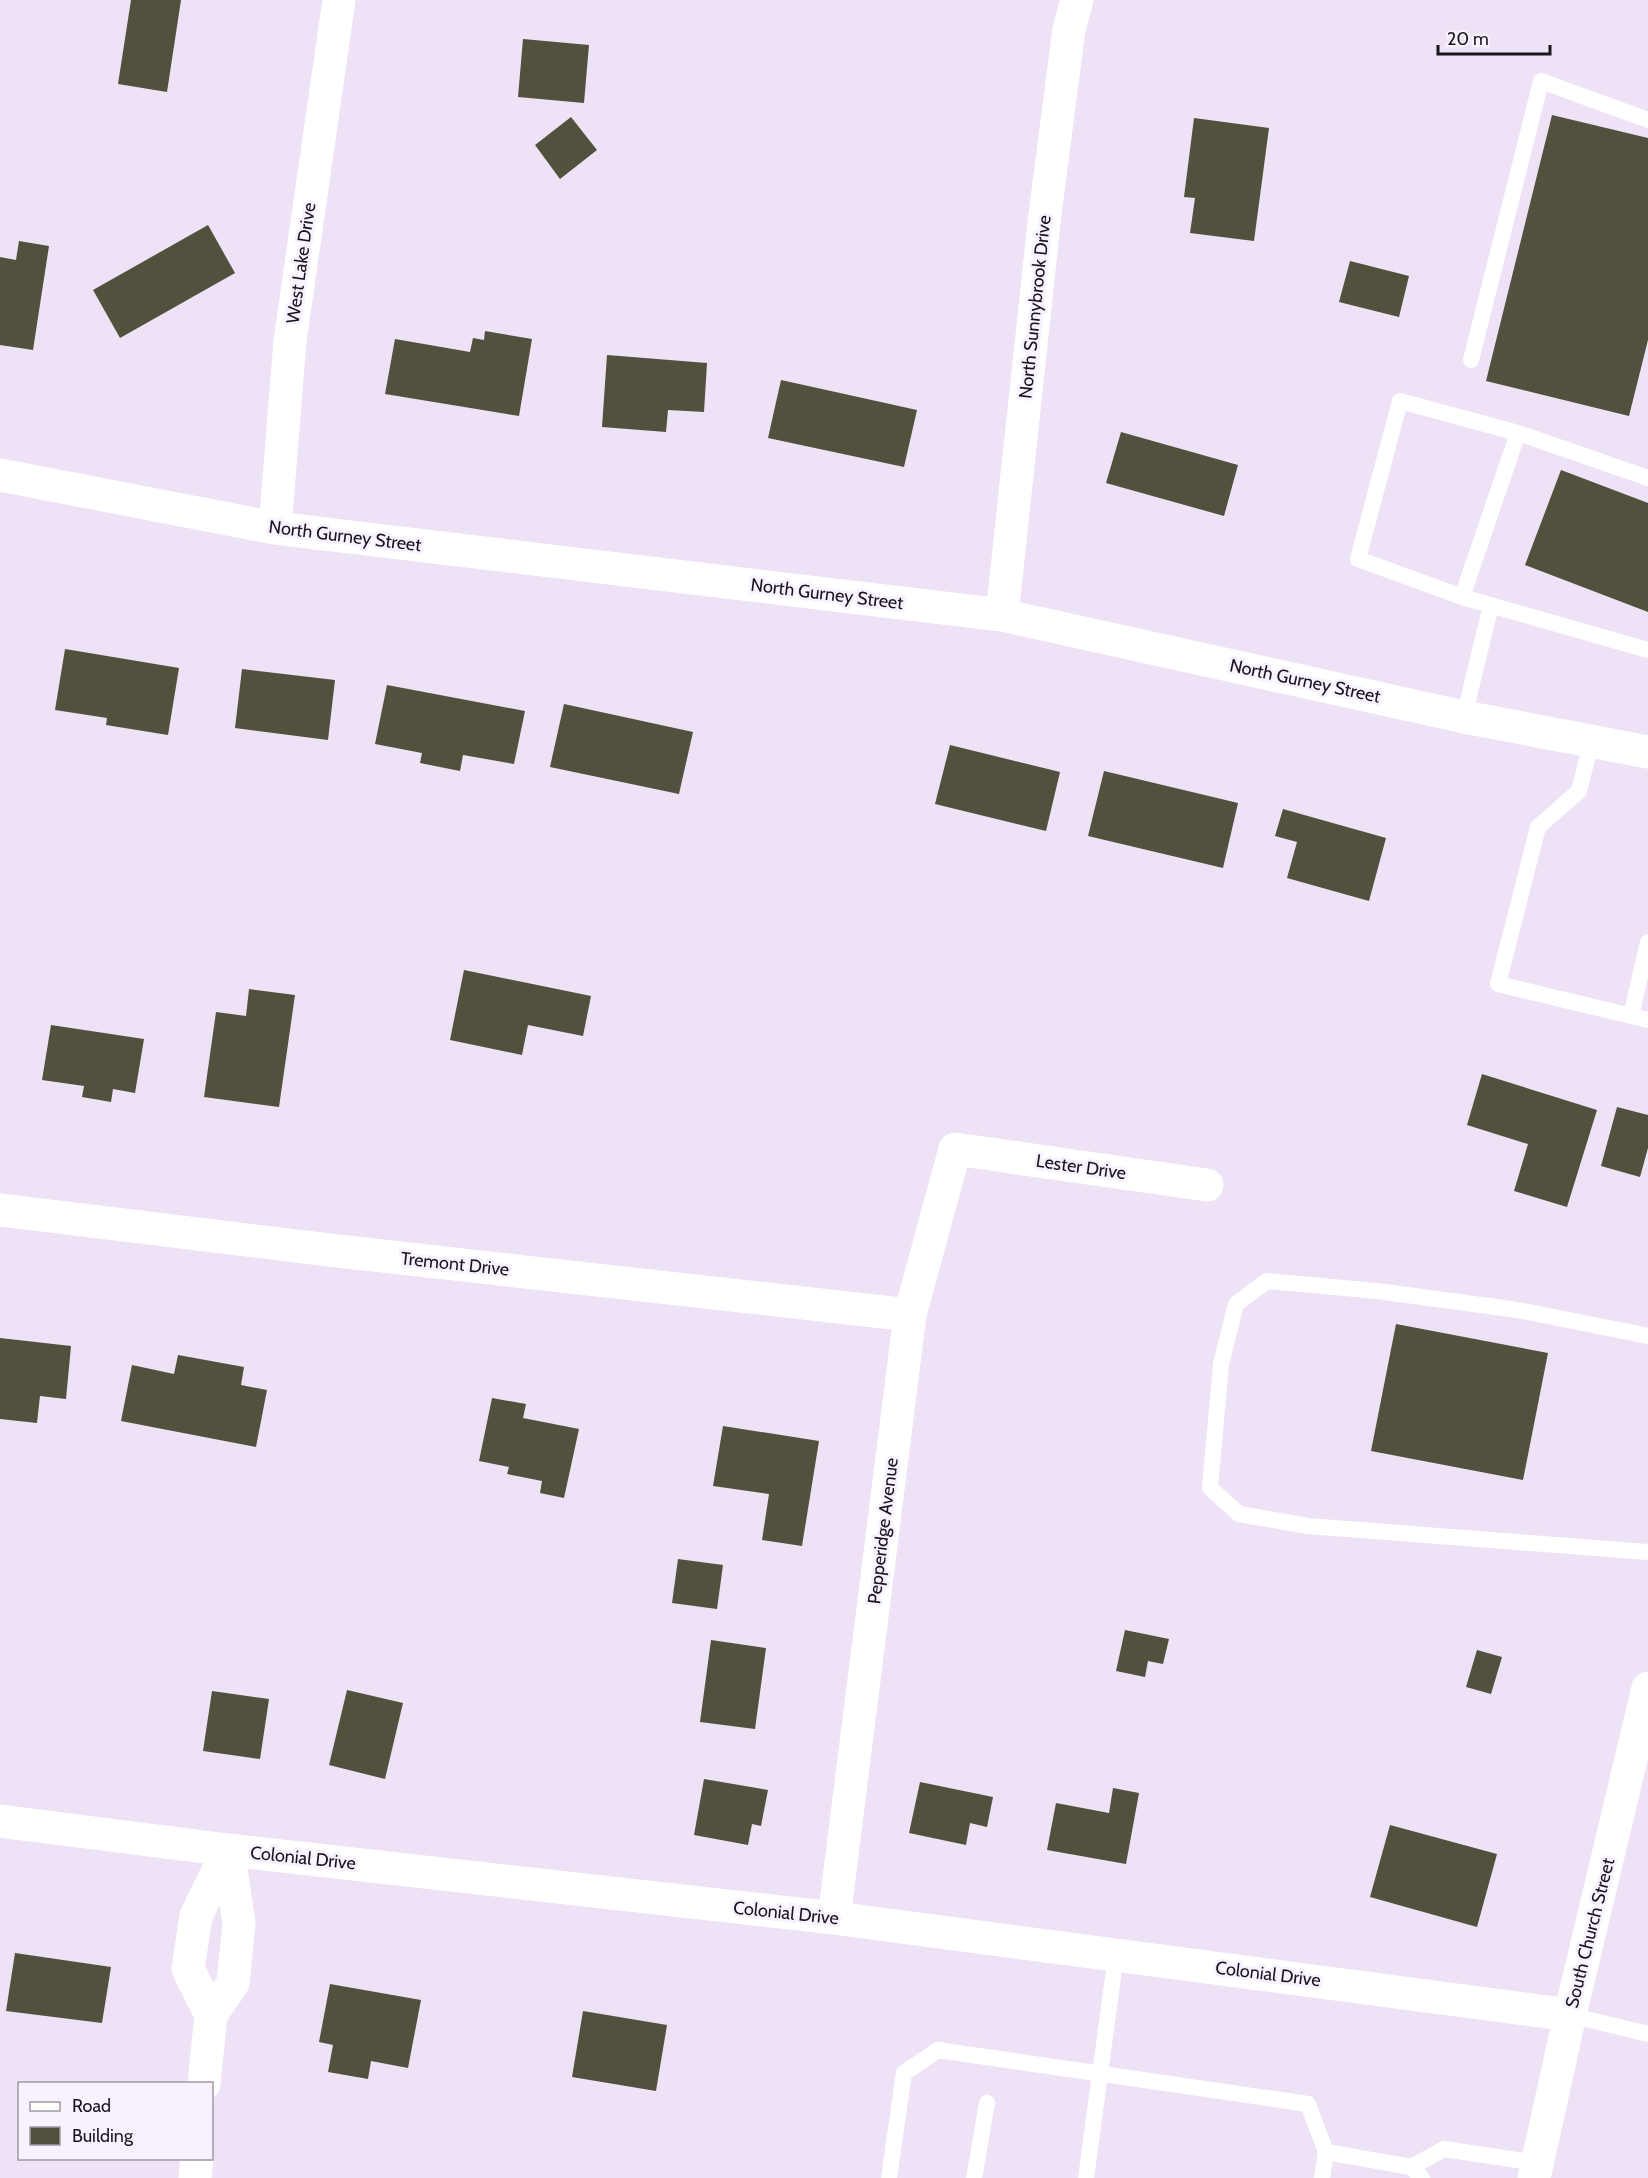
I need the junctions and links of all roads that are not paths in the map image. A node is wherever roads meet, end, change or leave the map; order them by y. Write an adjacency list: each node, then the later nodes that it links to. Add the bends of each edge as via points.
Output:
1 (339, 0): 8 (street, West Lake Drive, via 290,341)
2 (1077, 0): 11 (street, North Sunnybrook Drive, via 1069,29 1045,214)
3 (1648, 120): 4 (lane, via 1541,81)
4 (1471, 360)
5 (1518, 433): 7 (lane); 9 (lane); 9 (lane, via 1400,401 1358,559)
6 (0, 475): 8 (street, North Gurney Street)
7 (1648, 478)
8 (275, 528): 11 (street, North Gurney Street)
9 (1462, 597): 10 (lane)
10 (1491, 605): 12 (lane); 13 (lane)
11 (1002, 615): 13 (street, North Gurney Street)
12 (1648, 650)
13 (1464, 717): 14 (street, North Gurney Street)
14 (1592, 740): 15 (street, North Gurney Street); 17 (lane, via 1579,791 1538,827 1498,984)
15 (1648, 752)
16 (1648, 942): 17 (lane)
17 (1631, 1017): 18 (lane)
18 (1648, 1020)
19 (955, 1149): 20 (street, Lester Drive); 22 (street, Pepperidge Avenue)
20 (1207, 1185)
21 (0, 1210): 22 (street, Tremont Drive)
22 (910, 1315): 28 (street, Pepperidge Avenue)
23 (1648, 1336): 24 (lane, via 1518,1310 1267,1281 1236,1304 1221,1364 1210,1488 1239,1514 1308,1526)
24 (1648, 1552)
25 (1648, 1688): 31 (street, South Church Street)
26 (0, 1821): 27 (street, Colonial Drive)
27 (228, 1850): 28 (street, Colonial Drive); 30 (street, via 239,1923 233,1983); 30 (street, via 196,1916 188,1969)
28 (834, 1918): 29 (street, Colonial Drive)
29 (1116, 1955): 31 (street, Colonial Drive); 33 (lane)
30 (211, 2015): 34 (street)
31 (1570, 2015): 32 (lane); 38 (street, South Church Street)
32 (1648, 2034)
33 (1100, 2072): 36 (lane, via 1308,2103); 41 (lane, via 938,2050 904,2073); 43 (lane)
34 (204, 2082)
35 (987, 2103): 42 (lane)
36 (1326, 2152): 39 (lane); 44 (lane)
37 (197, 2160): 40 (street)
38 (1535, 2171): 39 (lane, via 1444,2149)
39 (1417, 2173)
40 (195, 2178)
41 (889, 2178)
42 (975, 2178)
43 (1086, 2178)
44 (1322, 2178)

